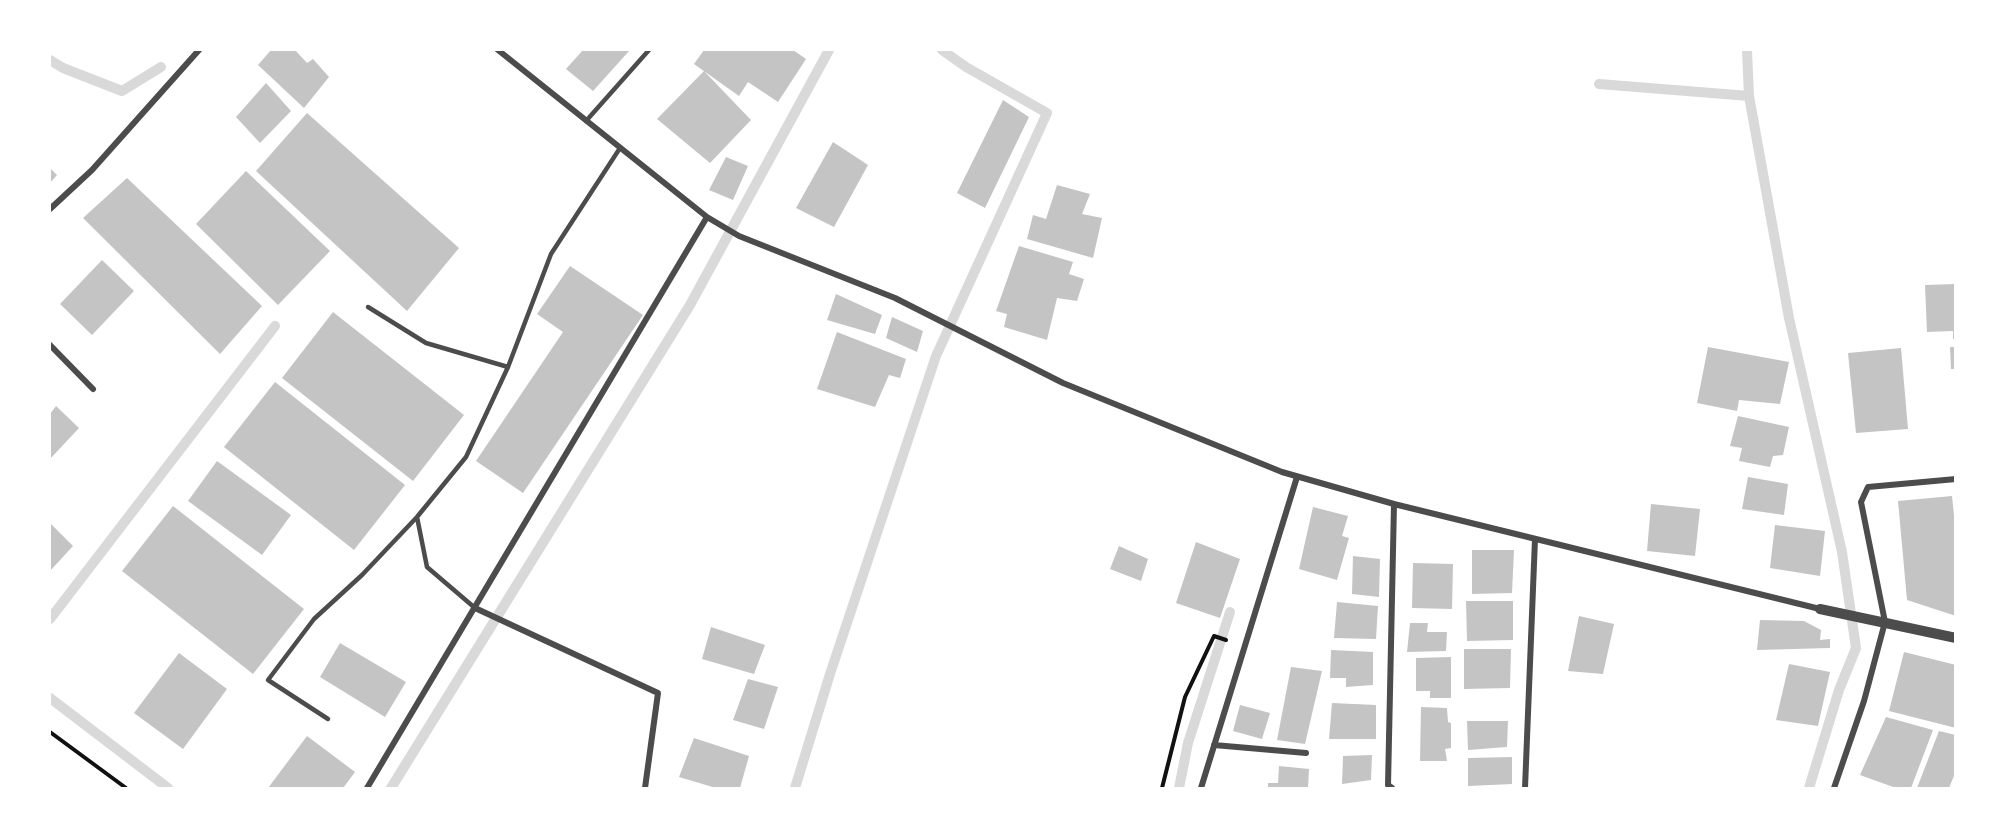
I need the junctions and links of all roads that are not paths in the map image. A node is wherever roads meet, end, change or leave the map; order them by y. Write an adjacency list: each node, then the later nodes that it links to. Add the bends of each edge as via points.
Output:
1 (199, 50): 6 (street, via 92,170)
2 (498, 50): 4 (street)
3 (649, 50): 4 (lane)
4 (586, 121): 5 (street)
5 (620, 148): 7 (street); 10 (lane, via 551,254)
6 (50, 209)
7 (707, 217): 12 (street, via 739,236 895,298 1063,382); 17 (street)
8 (368, 307): 10 (lane, via 426,343)
9 (50, 345): 11 (street)
10 (508, 367): 15 (lane, via 466,457)
11 (93, 389)
12 (1297, 477): 14 (street); 22 (street)
13 (1956, 479): 19 (street, via 1868,487 1861,502)
14 (1394, 504): 16 (street); 27 (street, via 1388,785)
15 (417, 517): 17 (lane, via 427,567); 21 (lane, via 314,619 268,680)
16 (1534, 539): 18 (street); 28 (street)
17 (475, 608): 24 (street); 25 (street, via 658,693)
18 (1820, 609): 19 (street)
19 (1885, 622): 20 (street); 29 (street)
20 (1956, 638)
21 (328, 719)
22 (1214, 745): 23 (street); 26 (street)
23 (1306, 753)
24 (367, 789)
25 (645, 789)
26 (1201, 789)
27 (1392, 789)
28 (1525, 789)
29 (1834, 789)

